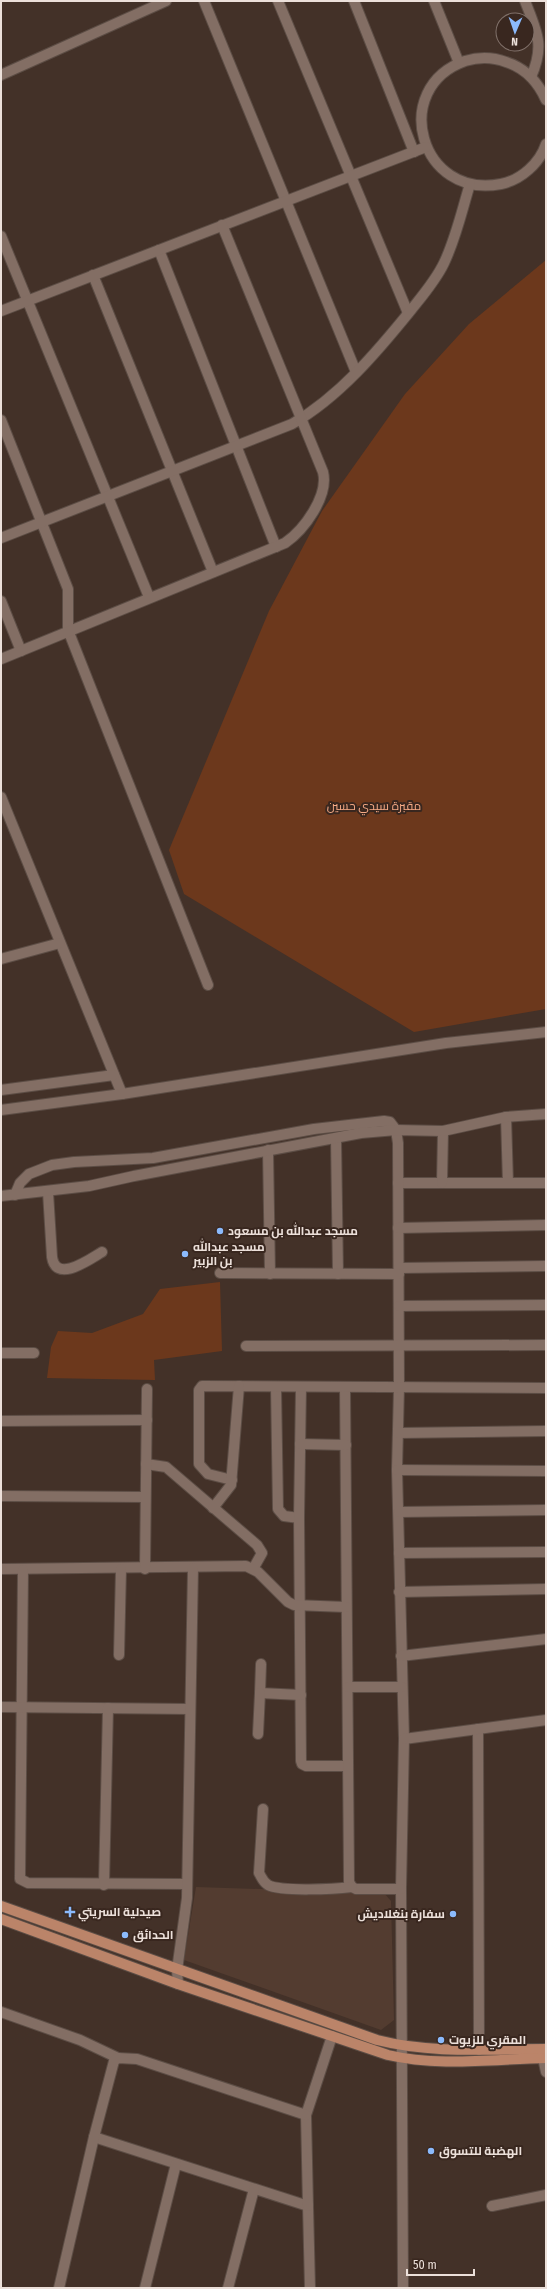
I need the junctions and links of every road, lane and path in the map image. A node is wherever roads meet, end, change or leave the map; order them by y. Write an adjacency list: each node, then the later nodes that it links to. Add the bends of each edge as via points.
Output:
1 (166, 1): 8 (street)
2 (204, 1): 16 (street)
3 (278, 1): 14 (street)
4 (354, 1): 13 (street)
5 (434, 1): 7 (street)
6 (525, 1): 9 (street, via 540,45)
7 (459, 63): 9 (street, via 480,58 502,60); 12 (street, via 439,78 425,98 421,123)
8 (1, 75)
9 (531, 77): 10 (street)
10 (545, 94)
11 (546, 144): 15 (street, via 533,166 515,179 493,186)
12 (426, 147): 13 (street); 15 (street, via 444,171)
13 (414, 152): 14 (street)
14 (351, 176): 16 (street); 23 (street)
15 (470, 184): 23 (street, via 448,256 434,280)
16 (286, 201): 17 (street); 24 (street)
17 (222, 225): 19 (street); 25 (street)
18 (1, 236): 21 (street)
19 (159, 250): 20 (street); 27 (street)
20 (93, 275): 21 (street); 28 (street)
21 (29, 300): 22 (street); 29 (street)
22 (1, 310)
23 (408, 313): 24 (street)
24 (356, 372): 25 (street, via 321,404)
25 (301, 418): 27 (street); 32 (street, via 323,472 324,489 299,532)
26 (1, 420): 30 (street)
27 (237, 445): 28 (street); 32 (street)
28 (172, 471): 29 (street); 33 (street)
29 (108, 496): 30 (street); 34 (street)
30 (43, 522): 31 (street); 36 (street, via 68,589)
31 (1, 538)
32 (276, 547): 33 (street)
33 (213, 572): 34 (street)
34 (149, 597): 36 (street)
35 (1, 601): 37 (street)
36 (68, 630): 37 (street); 42 (street)
37 (21, 650): 38 (street)
38 (1, 659)
39 (1, 797): 40 (street)
40 (60, 942): 41 (street); 44 (street)
41 (1, 959)
42 (208, 985)
43 (546, 1032): 46 (street, via 446,1043)
44 (114, 1075): 45 (street); 46 (street)
45 (1, 1090)
46 (122, 1094): 47 (street)
47 (1, 1110)
48 (546, 1114): 49 (street)
49 (506, 1117): 51 (street); 56 (street)
50 (396, 1130): 51 (street); 52 (street); 54 (street); 59 (street, via 390,1122 384,1121 314,1129 153,1158 63,1163 41,1168 29,1174 20,1183)
51 (443, 1131): 55 (street)
52 (336, 1138): 53 (street); 68 (street)
53 (268, 1150): 58 (street); 67 (street)
54 (398, 1183): 55 (street); 62 (street)
55 (442, 1183): 56 (street)
56 (508, 1183): 57 (street)
57 (546, 1183)
58 (48, 1192): 59 (street); 63 (street, via 54,1265 60,1270 68,1270)
59 (15, 1195): 60 (street)
60 (1, 1196)
61 (546, 1225): 62 (street)
62 (398, 1228): 65 (street)
63 (102, 1252)
64 (546, 1266): 65 (street)
65 (399, 1271): 68 (street); 70 (street)
66 (220, 1273): 67 (street)
67 (270, 1274): 68 (street)
68 (338, 1274)
69 (546, 1304): 70 (street)
70 (399, 1306): 73 (street)
71 (546, 1345): 73 (street)
72 (246, 1346): 73 (street)
73 (399, 1346): 80 (street)
74 (1, 1353): 75 (street)
75 (34, 1353)
76 (239, 1386): 77 (street); 92 (street); 92 (street, via 204,1386 199,1390 199,1464 208,1474)
77 (276, 1387): 78 (street); 98 (street, via 278,1509 284,1516)
78 (301, 1387): 79 (street); 87 (street)
79 (345, 1387): 80 (street); 88 (street)
80 (399, 1387): 81 (street); 86 (street)
81 (546, 1388)
82 (147, 1389): 83 (street)
83 (146, 1420): 84 (street); 89 (street)
84 (1, 1421)
85 (546, 1431): 86 (street)
86 (398, 1433): 90 (street)
87 (300, 1444): 88 (street); 98 (street)
88 (346, 1445): 110 (street)
89 (146, 1464): 94 (street); 95 (street, via 166,1467)
90 (398, 1470): 91 (street); 97 (street)
91 (546, 1471)
92 (232, 1480): 95 (street, via 230,1489)
93 (1, 1496): 94 (street)
94 (146, 1497): 104 (street)
95 (213, 1508): 105 (street, via 260,1548 261,1557)
96 (546, 1510): 97 (street)
97 (399, 1512): 100 (street)
98 (299, 1518): 109 (street)
99 (546, 1552): 100 (street)
100 (399, 1553): 108 (street)
101 (193, 1568): 104 (street); 105 (street, via 238,1566); 122 (street)
102 (1, 1569): 106 (street)
103 (121, 1569): 104 (street); 106 (street); 112 (street)
104 (145, 1569)
105 (253, 1569): 109 (street, via 288,1602)
106 (23, 1570): 120 (street)
107 (546, 1590): 108 (street)
108 (399, 1592): 113 (street)
109 (301, 1606): 110 (street); 118 (street)
110 (346, 1607): 115 (street)
111 (546, 1639): 113 (street)
112 (119, 1655)
113 (401, 1656): 116 (street)
114 (261, 1664): 117 (street)
115 (348, 1686): 116 (street); 127 (street)
116 (402, 1687): 126 (street)
117 (260, 1693): 118 (street); 125 (street)
118 (301, 1695): 127 (street, via 302,1764)
119 (1, 1706): 120 (street)
120 (21, 1707): 121 (street); 130 (street, via 20,1879 28,1883)
121 (108, 1708): 122 (street); 130 (street)
122 (190, 1709): 129 (street)
123 (546, 1720): 124 (street)
124 (478, 1729): 126 (street); 140 (street)
125 (258, 1734)
126 (404, 1739): 132 (street)
127 (348, 1766): 131 (street, via 348,1877)
128 (263, 1809): 131 (street, via 259,1873 263,1881 274,1887)
129 (187, 1884): 130 (street); 135 (street)
130 (104, 1885)
131 (352, 1887): 132 (street)
132 (401, 1889): 139 (street)
133 (1, 1906): 135 (main road)
134 (1, 1919): 136 (main road)
135 (177, 1970): 136 (street); 139 (main road, via 377,2040)
136 (178, 1984): 138 (main road)
137 (1, 2012): 142 (street, via 80,2040)
138 (332, 2036): 143 (main road); 145 (street)
139 (401, 2046): 140 (main road); 143 (street)
140 (479, 2050): 141 (main road)
141 (545, 2055): 143 (main road, via 455,2061); 144 (street)
142 (118, 2058): 145 (street, via 137,2060); 146 (street, via 114,2062)
143 (401, 2058): 156 (street)
144 (546, 2072)
145 (306, 2115): 150 (street)
146 (94, 2137): 147 (street); 152 (street)
147 (176, 2164): 148 (street); 153 (street)
148 (254, 2189): 150 (street); 154 (street)
149 (546, 2195): 151 (street)
150 (308, 2206): 155 (street)
151 (492, 2206)
152 (59, 2288)
153 (144, 2288)
154 (228, 2288)
155 (310, 2288)
156 (403, 2288)

